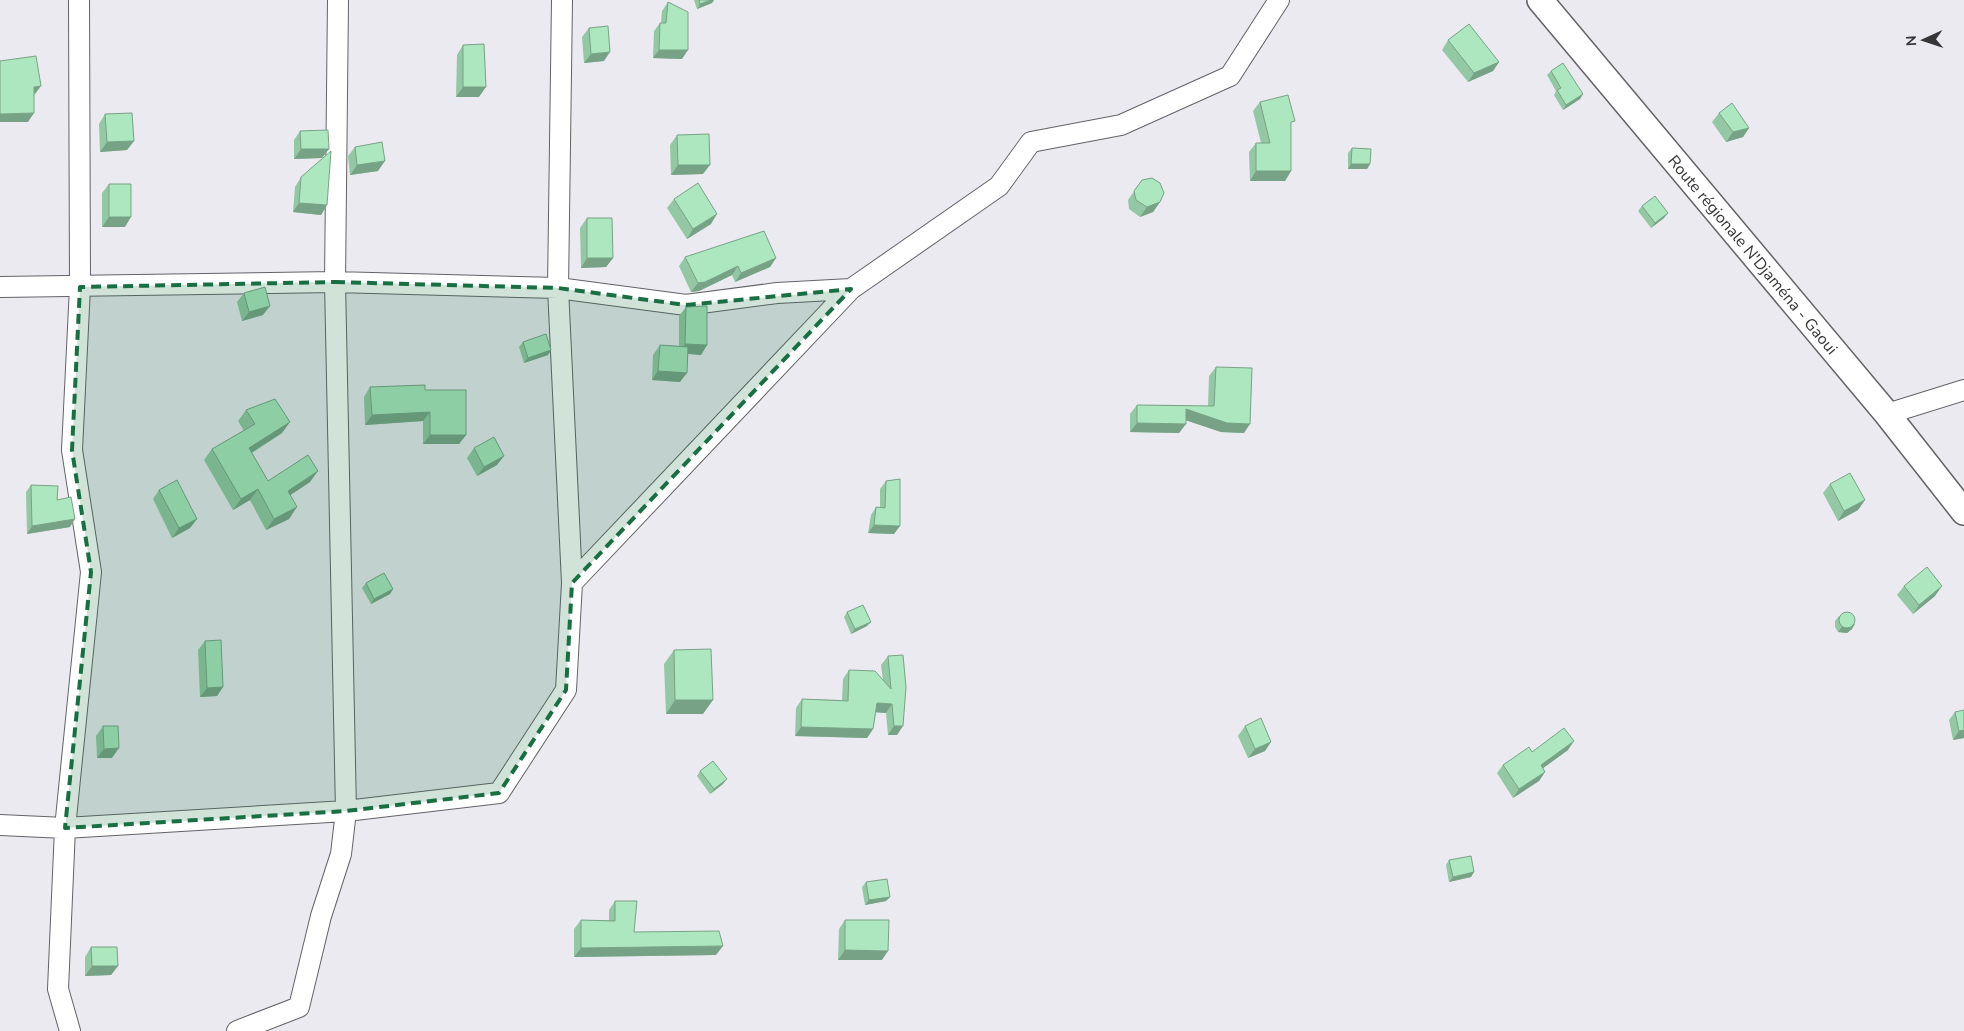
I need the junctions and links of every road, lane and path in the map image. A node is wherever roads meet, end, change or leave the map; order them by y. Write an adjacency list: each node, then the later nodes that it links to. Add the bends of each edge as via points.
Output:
1 (78, 0): 8 (street)
2 (338, 0): 6 (street)
3 (562, 0): 9 (street)
4 (1280, 0): 10 (street, via 1230,76 1121,125 1031,142 999,186)
5 (1540, 0): 12 (street, Route régionale N'Djaména - Gaoui)
6 (335, 282): 8 (street); 9 (street); 15 (street)
7 (0, 287): 8 (street)
8 (80, 287): 17 (street, via 72,450 91,572)
9 (558, 288): 10 (street, via 686,305 777,293); 14 (street)
10 (851, 289): 14 (street)
11 (1964, 390): 12 (street)
12 (1887, 414): 13 (street, Route régionale N'Djaména - Gaoui)
13 (1964, 512)
14 (572, 583): 15 (street, via 566,690 499,793)
15 (346, 811): 17 (street); 19 (street, via 341,854 321,916 299,1007)
16 (0, 825): 17 (street)
17 (65, 828): 18 (street, via 58,988)
18 (70, 1031)
19 (237, 1031)

